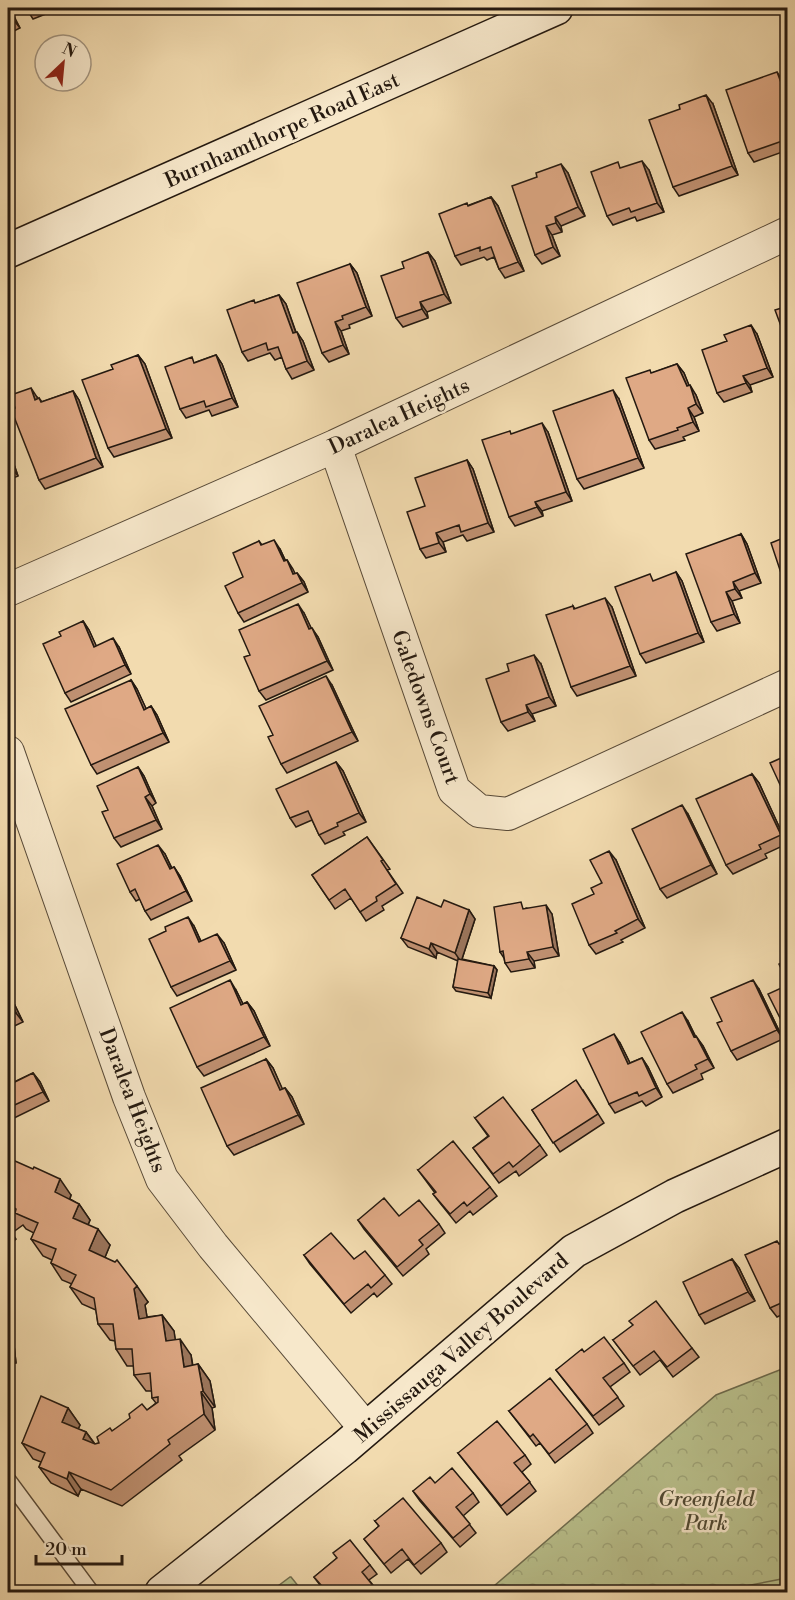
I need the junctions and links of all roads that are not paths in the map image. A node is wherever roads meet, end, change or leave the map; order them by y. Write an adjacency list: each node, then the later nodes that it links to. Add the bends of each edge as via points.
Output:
1 (556, 8): 3 (street, Burnhamthorpe Road East)
2 (788, 233): 4 (street, Daralea Heights)
3 (8, 251)
4 (335, 446): 5 (street, Daralea Heights); 6 (street, Galedowns Court, via 454,790 479,811 508,814)
5 (8, 590)
6 (788, 685)
7 (8, 752): 9 (street, Daralea Heights, via 129,1097 162,1179)
8 (788, 1145): 9 (street, Mississauga Valley Boulevard, via 675,1196 574,1251)
9 (366, 1429): 12 (street, Mississauga Valley Boulevard)
10 (8, 1480): 11 (lane)
11 (91, 1593)
12 (162, 1593)

